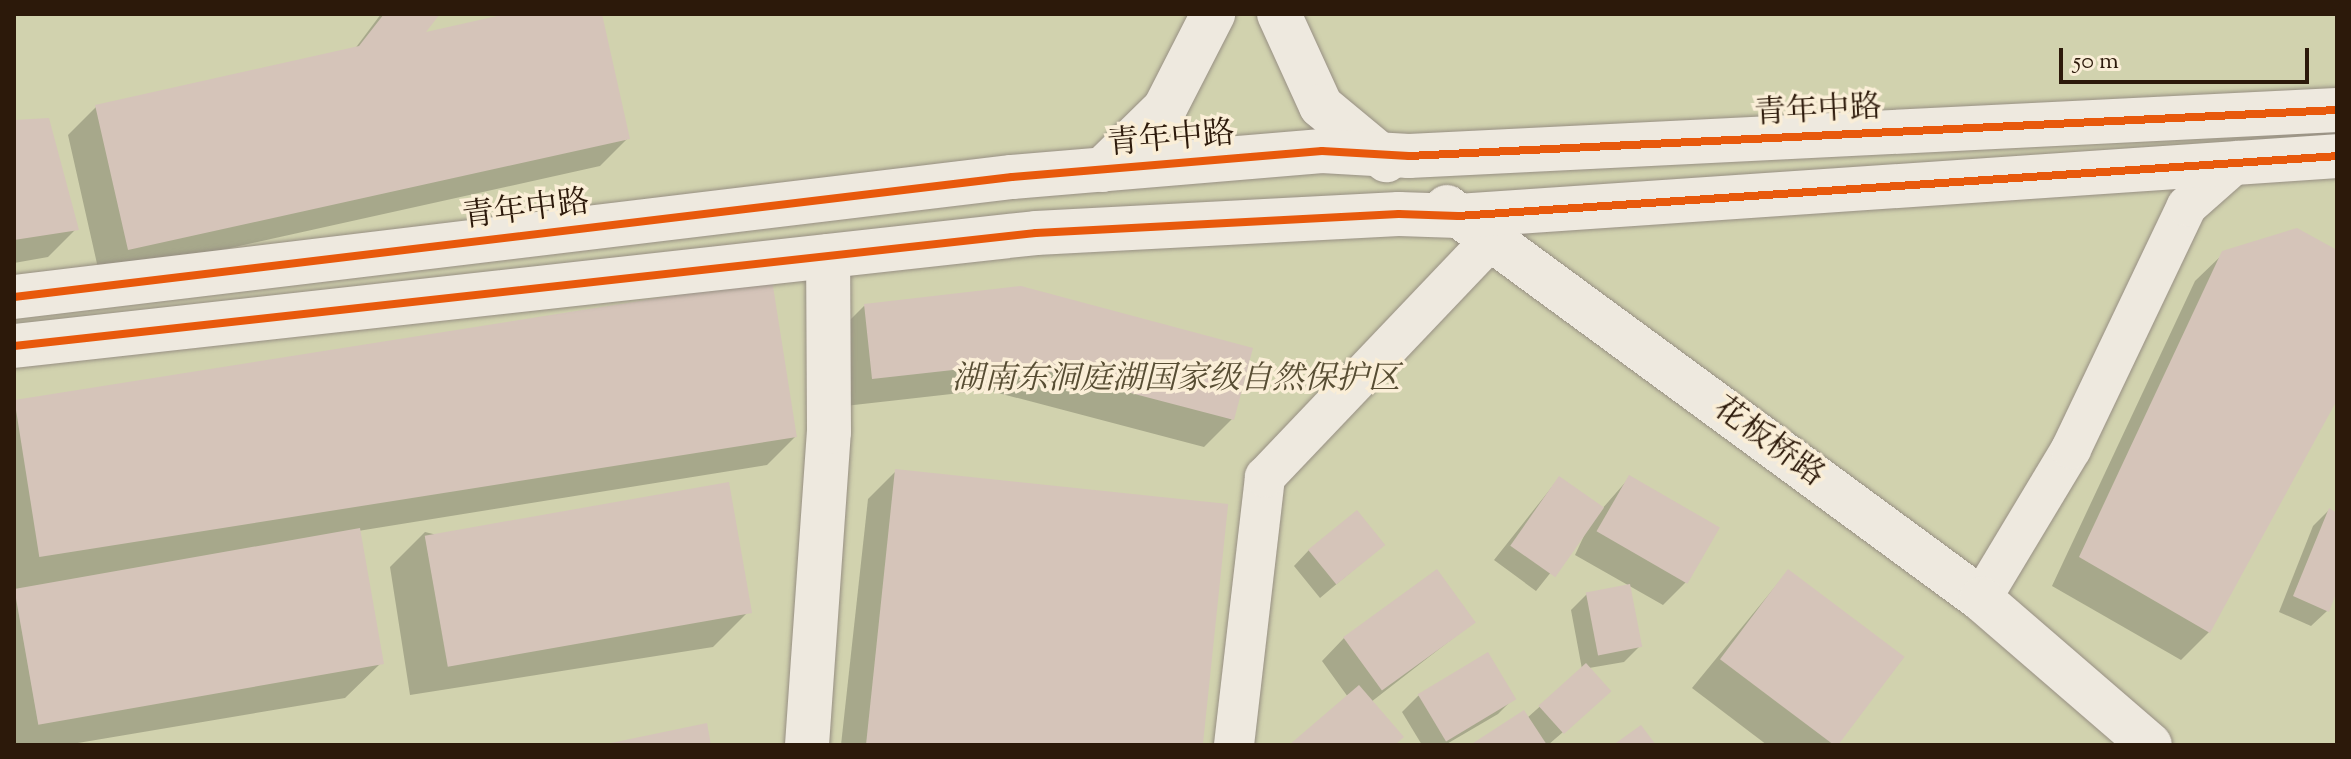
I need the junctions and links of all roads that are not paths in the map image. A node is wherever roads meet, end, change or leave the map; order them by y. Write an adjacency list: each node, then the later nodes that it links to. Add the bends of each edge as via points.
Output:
1 (1213, 14): 7 (main road, via 1165,108)
2 (1279, 14): 4 (main road, 花板桥路, via 1321,106)
3 (2337, 110): 4 (main road, 青年中路)
4 (1377, 154): 7 (main road, 青年中路, via 1322,151); 8 (main road, 花板桥路)
5 (2337, 156): 6 (main road)
6 (2238, 161): 8 (main road); 12 (street, via 2187,206 2071,449)
7 (1102, 170): 10 (main road, 青年中路)
8 (1474, 228): 9 (main road, via 1399,214 1036,233); 12 (main road, 花板桥路); 14 (street, via 1265,477)
9 (828, 256): 11 (main road); 13 (main road, via 829,432)
10 (14, 297)
11 (14, 346)
12 (1981, 599): 15 (main road, 花板桥路)
13 (807, 745)
14 (1234, 745)
15 (2150, 745)

